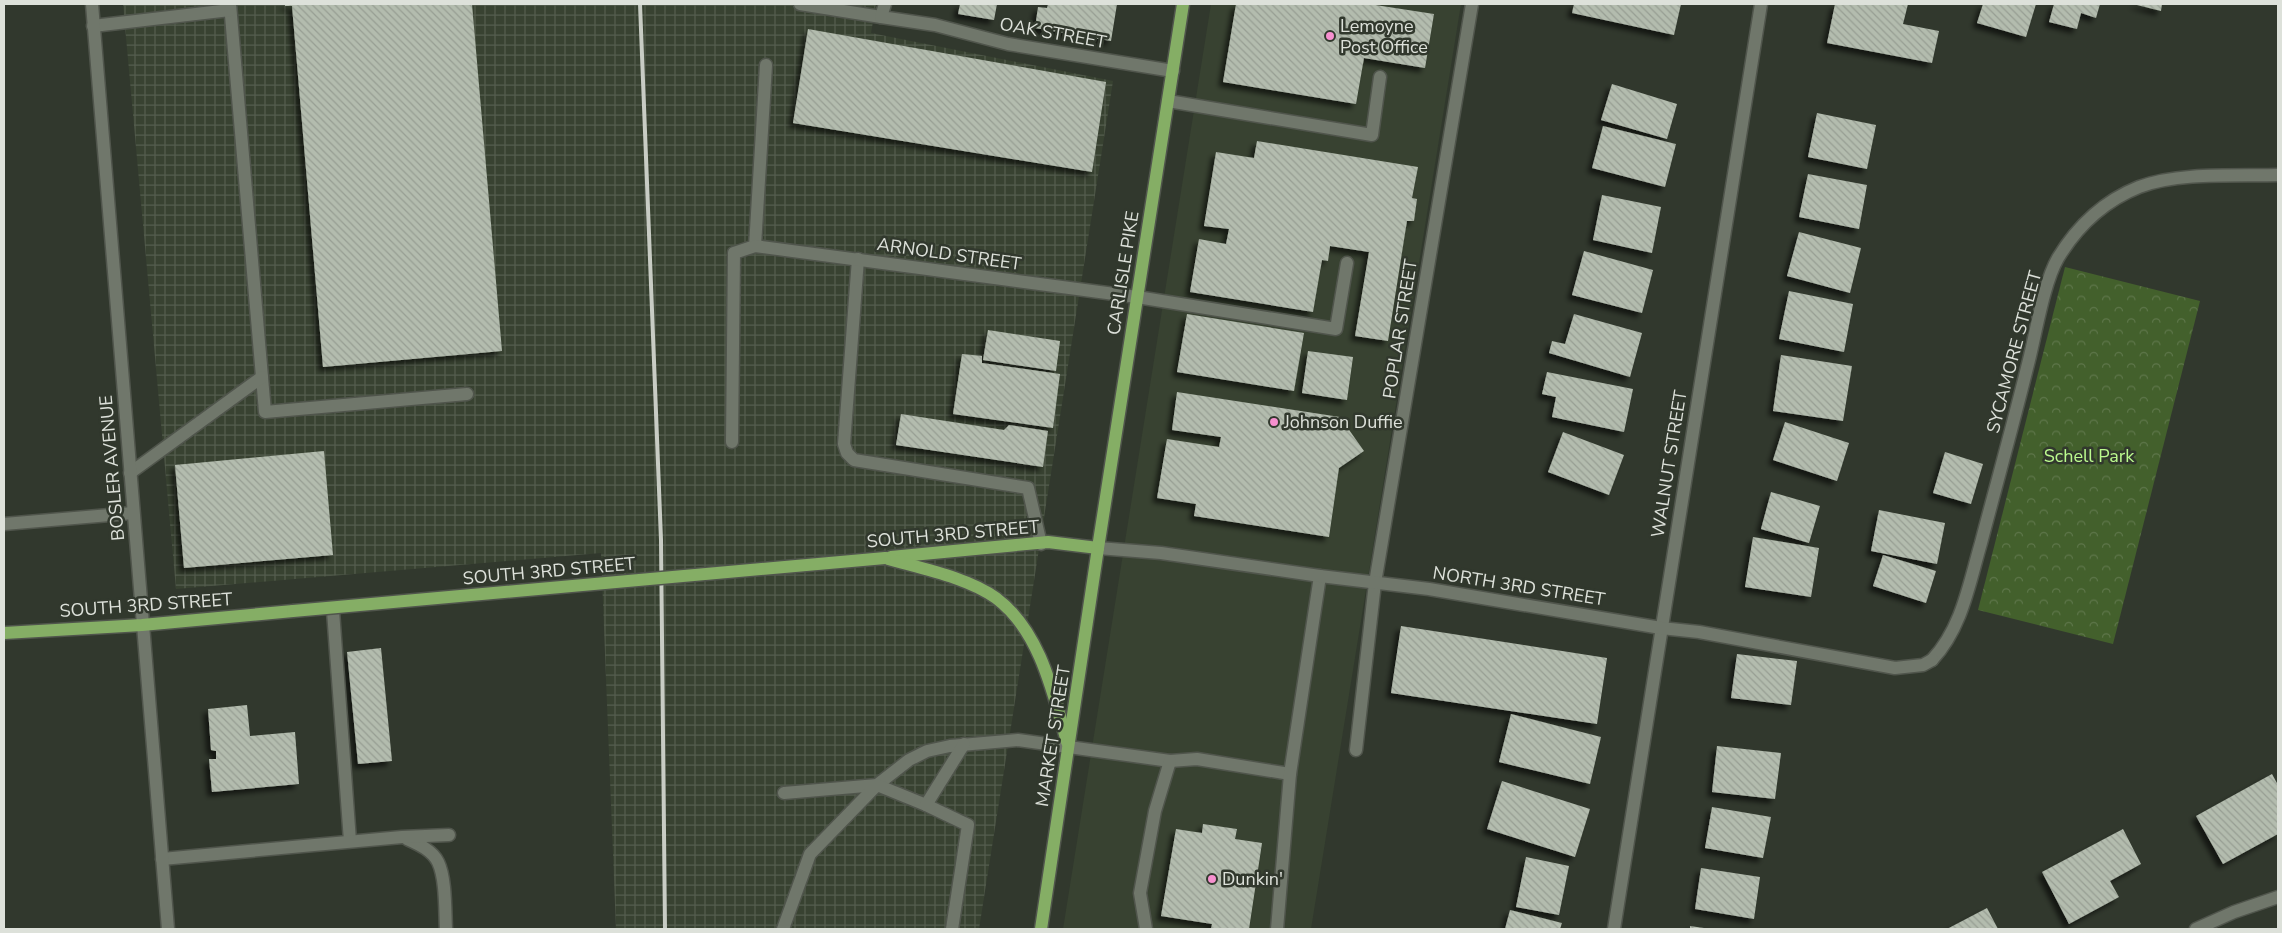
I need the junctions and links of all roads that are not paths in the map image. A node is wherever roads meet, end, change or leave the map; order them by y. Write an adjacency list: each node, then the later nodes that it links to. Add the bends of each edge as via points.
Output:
1 (92, 4): 9 (street, BOSLER AVENUE)
2 (800, 4): 8 (street, OAK STREET)
3 (885, 4): 8 (street)
4 (1183, 4): 11 (main road, CARLISLE PIKE)
5 (1472, 4): 29 (street, POPLAR STREET)
6 (1761, 4): 32 (street, WALNUT STREET)
7 (230, 7): 9 (street); 19 (street)
8 (881, 17): 11 (street, OAK STREET, via 1008,44)
9 (93, 26): 22 (street, BOSLER AVENUE)
10 (766, 65): 15 (street)
11 (1173, 72): 13 (main road, CARLISLE PIKE)
12 (1380, 77): 13 (street, via 1372,134)
13 (1168, 101): 18 (main road, CARLISLE PIKE)
14 (2278, 175): 34 (street, SYCAMORE STREET, via 2174,178 2140,187 2106,204 2079,228 2057,260 2044,299 1960,617 1944,648)
15 (755, 246): 16 (street, ARNOLD STREET); 21 (street, via 734,253)
16 (858, 260): 18 (street, ARNOLD STREET); 25 (street, via 844,444 847,453 854,460 1028,488)
17 (1347, 263): 18 (street, ARNOLD STREET, via 1336,329)
18 (1137, 297): 26 (main road, CARLISLE PIKE)
19 (262, 377): 20 (street, via 265,412); 22 (street)
20 (468, 394)
21 (732, 442)
22 (130, 473): 23 (street, BOSLER AVENUE)
23 (133, 513): 24 (street); 31 (street, BOSLER AVENUE)
24 (4, 524)
25 (1041, 544): 26 (main road, SOUTH 3RD STREET); 27 (main road, SOUTH 3RD STREET)
26 (1098, 548): 28 (street, NORTH 3RD STREET, via 1161,553); 36 (main road, MARKET STREET)
27 (885, 558): 31 (main road, SOUTH 3RD STREET, bridge); 36 (main road, via 964,582 995,597 1014,615 1038,652)
28 (1320, 576): 29 (street, NORTH 3RD STREET); 39 (street)
29 (1376, 583): 32 (street, NORTH 3RD STREET); 37 (street, POPLAR STREET)
30 (333, 611): 45 (street)
31 (142, 624): 33 (main road, SOUTH 3RD STREET); 46 (street, BOSLER AVENUE)
32 (1661, 628): 34 (street, NORTH 3RD STREET, via 1895,668 1922,665); 55 (street, WALNUT STREET)
33 (4, 633)
34 (1932, 660)
35 (964, 744): 36 (street, via 1018,740); 40 (street, via 927,751 909,760); 42 (street)
36 (1068, 747): 38 (street); 52 (main road, MARKET STREET)
37 (1356, 750)
38 (1170, 761): 39 (street, via 1197,759); 53 (street, via 1155,811 1140,894)
39 (1290, 774): 54 (street)
40 (877, 785): 41 (street); 42 (street); 50 (street, via 810,854)
41 (784, 793)
42 (926, 805): 51 (street, via 968,825)
43 (449, 835): 44 (street)
44 (402, 837): 45 (street); 49 (street, via 424,846 438,861)
45 (350, 841): 46 (street)
46 (162, 859): 48 (street, BOSLER AVENUE)
47 (2278, 897): 56 (street)
48 (168, 929)
49 (446, 929)
50 (783, 929)
51 (952, 929)
52 (1041, 929)
53 (1146, 929)
54 (1276, 929)
55 (1614, 929)
56 (2196, 929)

